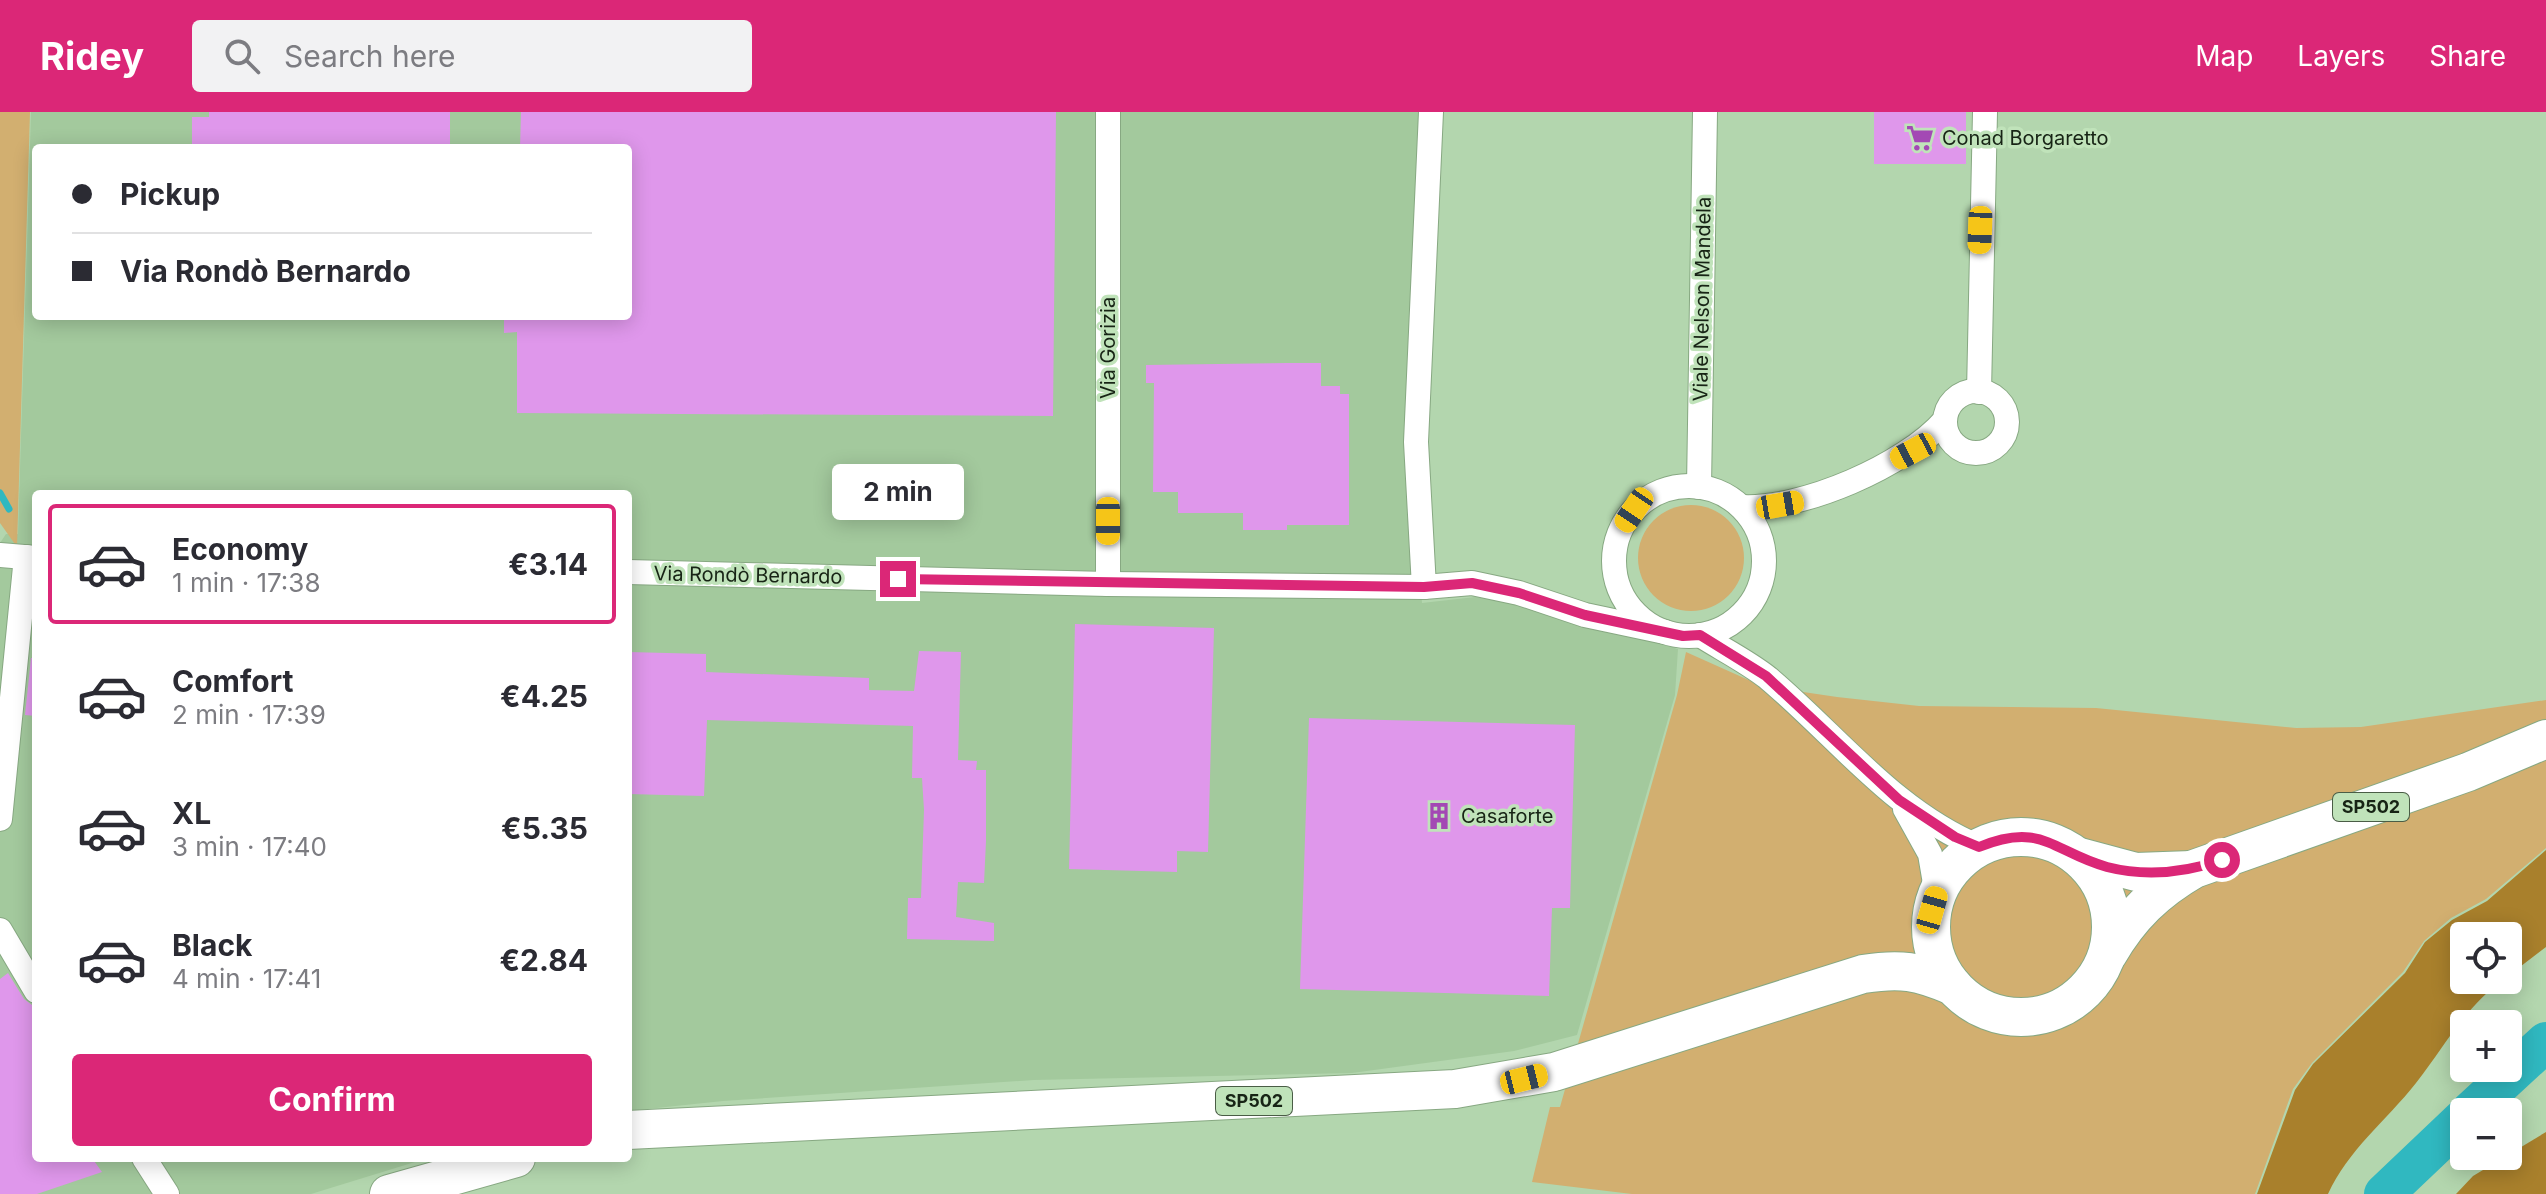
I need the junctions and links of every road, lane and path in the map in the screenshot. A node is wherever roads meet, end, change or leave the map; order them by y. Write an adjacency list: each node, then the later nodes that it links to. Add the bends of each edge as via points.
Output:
1 (1108, 112): 12 (street, Via Gorizia)
2 (1431, 112): 13 (street, via 1416,442)
3 (1705, 112): 7 (street, Viale Nelson Mandela)
4 (1985, 112): 5 (street)
5 (1979, 392): 6 (street, via 1952,402); 6 (street, via 1998,400 2004,409 2006,429 1996,446 1977,453 1958,447 1950,440)
6 (1945, 420): 8 (street, via 1913,451 1836,486 1796,502)
7 (1699, 487): 8 (street, via 1722,493); 14 (street, via 1675,487 1653,496 1628,520 1615,553 1616,577 1625,599 1635,613)
8 (1742, 507): 15 (street, via 1756,525 1763,547 1758,592 1727,626)
9 (0, 555): 10 (street)
10 (31, 558): 18 (street)
11 (632, 572): 12 (street, Via Rondò Bernardo)
12 (1108, 584): 13 (street, Via Rondò Bernardo)
13 (1424, 587): 14 (street, Via Rondò Bernardo, via 1472,583)
14 (1665, 632): 15 (street)
15 (1700, 635): 17 (street, via 1766,676)
16 (2546, 739): 21 (main road, SP502)
17 (1899, 800): 19 (street); 22 (street, via 1930,854)
18 (0, 819)
19 (1979, 847): 20 (main road, SP502, via 2031,837); 22 (main road, SP502, via 1954,867)
20 (2080, 857): 21 (main road, SP502, via 2136,872); 24 (main road, SP502, via 2100,883 2111,914)
21 (2194, 869): 24 (main road, SP502, via 2142,905)
22 (1934, 902): 25 (main road, SP502, via 1889,955); 27 (main road, SP502, via 1931,935 1936,958)
23 (0, 930): 26 (street)
24 (2107, 957): 27 (main road, SP502, via 2080,996 2038,1016 1992,1012)
25 (1863, 974): 27 (main road, SP502, via 1922,972); 28 (main road, SP502, via 1554,1072 1483,1086)
26 (32, 984)
27 (1953, 986)
28 (632, 1129)
29 (147, 1162): 31 (street)
30 (502, 1162): 32 (main road)
31 (167, 1194)
32 (389, 1194)

